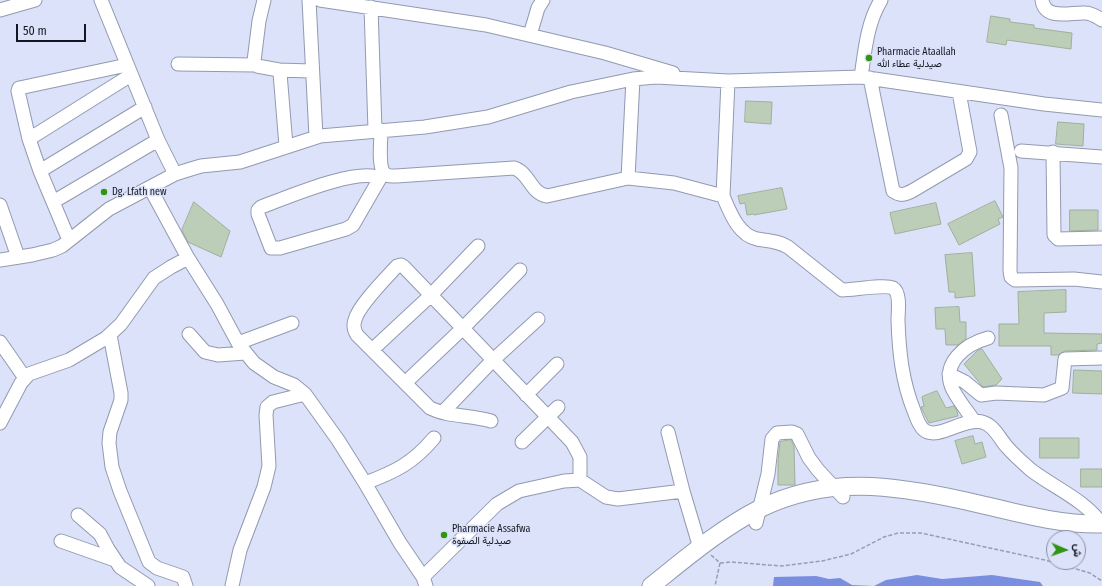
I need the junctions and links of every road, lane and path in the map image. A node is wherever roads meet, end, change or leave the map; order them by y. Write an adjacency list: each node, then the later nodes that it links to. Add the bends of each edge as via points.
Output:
1 (35, 0): 10 (street)
2 (101, 0): 15 (street)
3 (264, 0): 14 (street, via 254,55)
4 (309, 0): 17 (street)
5 (320, 0): 9 (street)
6 (543, 0): 12 (street)
7 (881, 0): 18 (street, via 869,30)
8 (1042, 0): 11 (street, via 1043,5 1055,14 1085,12)
9 (371, 7): 12 (street, via 486,25); 26 (street)
10 (0, 10)
11 (1102, 20)
12 (530, 35): 20 (street, via 605,52)
13 (178, 64): 14 (street)
14 (255, 65): 16 (street)
15 (129, 70): 23 (street); 28 (street); 28 (street, via 19,88 18,95)
16 (279, 70): 17 (street); 30 (street)
17 (311, 71): 27 (street)
18 (865, 77): 21 (street); 22 (street); 22 (street, via 893,191 898,195 912,191 966,159 970,152)
19 (633, 79): 20 (street); 26 (street, via 571,92 488,117 432,126); 37 (street)
20 (692, 79): 21 (street)
21 (728, 80): 39 (street)
22 (959, 92): 24 (street)
23 (145, 107): 29 (street); 34 (street)
24 (1102, 110)
25 (1001, 115): 49 (street, via 1011,168 1011,277 1015,280 1074,279)
26 (378, 130): 27 (street); 36 (street)
27 (316, 137): 30 (street)
28 (29, 139): 34 (street)
29 (158, 140): 35 (street); 40 (street)
30 (286, 146): 35 (street, via 240,162 201,166)
31 (1021, 151): 32 (street)
32 (1052, 152): 33 (street); 42 (street, via 1054,235 1058,239)
33 (1102, 157)
34 (40, 171): 40 (street)
35 (175, 174): 38 (street)
36 (382, 175): 36 (street, via 353,225 280,248 271,248 258,214 260,207 334,181); 37 (street, via 514,168 522,172 536,192 547,196)
37 (628, 178): 39 (street, via 674,184)
38 (150, 188): 43 (street, via 110,209); 46 (street)
39 (723, 196): 72 (street, via 730,213 749,237 788,246 842,290 888,286 896,290 902,374 918,421 924,430 930,432)
40 (54, 202): 43 (street)
41 (0, 205): 45 (street)
42 (1102, 238)
43 (69, 240): 45 (street, via 53,250)
44 (478, 246): 50 (street)
45 (18, 257): 47 (street)
46 (188, 258): 55 (street, via 154,278); 58 (street)
47 (0, 260)
48 (520, 270): 53 (street)
49 (1102, 282)
50 (430, 296): 53 (street); 59 (street); 59 (street, via 404,267 397,266 359,310 355,320 354,329 357,335)
51 (538, 319): 61 (street)
52 (292, 323): 58 (street)
53 (462, 329): 61 (street); 65 (street)
54 (189, 334): 58 (street, via 205,352 218,355)
55 (110, 335): 64 (street, via 69,360); 90 (street, via 121,393 110,432 112,467 149,562 183,577)
56 (988, 338): 63 (street, via 973,343 960,352)
57 (0, 342): 64 (street)
58 (241, 348): 66 (street, via 254,363)
59 (372, 350): 65 (street)
60 (1102, 358): 63 (street, via 1064,359 1062,388 1044,395 996,393 981,396)
61 (492, 361): 67 (street); 69 (street)
62 (557, 364): 67 (street)
63 (949, 374): 72 (street, via 952,389)
64 (24, 378): 73 (street)
65 (405, 383): 69 (street, via 430,408)
66 (305, 394): 78 (street); 91 (street, via 273,402 267,408 270,466 240,550)
67 (526, 395): 70 (street)
68 (558, 407): 70 (street)
69 (443, 412): 71 (street, via 476,416)
70 (548, 418): 76 (street); 77 (street, via 572,442 580,457)
71 (491, 421)
72 (974, 422): 83 (street, via 988,424 1031,470 1092,513)
73 (0, 423)
74 (668, 432): 79 (street)
75 (434, 438): 78 (street, via 403,467)
76 (522, 442)
77 (580, 480): 79 (street, via 606,497 618,499); 88 (street, via 519,491 497,504)
78 (365, 483): 88 (street)
79 (683, 491): 85 (street)
80 (838, 492): 82 (main road, via 790,497); 82 (street, via 809,458 797,434 777,433 772,439 768,474); 83 (main road, via 869,486 904,488 1048,520)
81 (78, 515): 86 (street, via 100,534)
82 (757, 516): 85 (main road, via 735,523)
83 (1102, 527)
84 (61, 541): 86 (street)
85 (710, 555): 87 (path, via 731,562 782,566 851,554 884,537 898,533 921,534 1045,560 1090,573); 92 (main road); 93 (main road); 94 (path)
86 (115, 560): 89 (street, via 120,567)
87 (1102, 581)
88 (425, 582)
89 (148, 586)
90 (186, 586)
91 (232, 586)
92 (651, 586)
93 (667, 586)
94 (715, 586)

